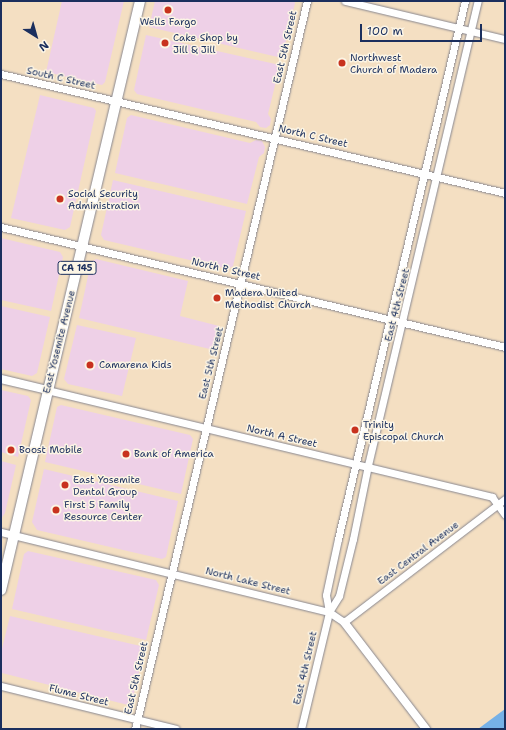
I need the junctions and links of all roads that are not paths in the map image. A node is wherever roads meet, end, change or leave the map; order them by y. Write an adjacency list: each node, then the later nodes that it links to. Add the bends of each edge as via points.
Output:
1 (140, 1): 10 (main road, East Yosemite Avenue / CA 145)
2 (307, 1): 11 (street, East 5th Street)
3 (345, 1): 6 (street)
4 (465, 1): 6 (street, East 4th Street)
5 (478, 1): 7 (street, East 4th Street)
6 (459, 28): 7 (street); 12 (street, East 4th Street)
7 (470, 31): 8 (street); 13 (street, East 4th Street)
8 (505, 39)
9 (1, 74): 10 (street, South C Street)
10 (116, 101): 11 (street, North C Street); 16 (main road, East Yosemite Avenue / CA 145)
11 (274, 137): 12 (street, North C Street); 17 (street, East 5th Street)
12 (425, 173): 13 (street, North C Street); 18 (street, East 4th Street)
13 (437, 176): 14 (street, North C Street); 19 (street, East 4th Street)
14 (505, 193)
15 (1, 227): 16 (street, North B Street)
16 (82, 246): 17 (street, North B Street); 22 (main road, East Yosemite Avenue / CA 145)
17 (240, 283): 18 (street, North B Street); 23 (street, East 5th Street)
18 (389, 319): 19 (street, North B Street); 24 (street, East 4th Street)
19 (403, 322): 20 (street, North B Street); 25 (street, East 4th Street)
20 (505, 347)
21 (1, 379): 22 (street)
22 (47, 390): 23 (street, North A Street); 30 (main road, East Yosemite Avenue / CA 145)
23 (204, 429): 24 (street, North A Street); 31 (street, East 5th Street)
24 (356, 463): 25 (street, North A Street); 33 (street, East 4th Street, via 326,596)
25 (368, 465): 27 (street, North A Street, via 492,497); 33 (street, East 4th Street, via 339,596)
26 (505, 499): 27 (street, East Central Avenue)
27 (498, 504): 28 (street, North A Street); 34 (street, East Central Avenue)
28 (505, 514)
29 (1, 532): 30 (street, North Lake Street)
30 (14, 535): 31 (street, North Lake Street); 32 (main road, East Yosemite Avenue / CA 145)
31 (171, 573): 33 (street, North Lake Street); 36 (street, East 5th Street)
32 (1, 590)
33 (329, 612): 34 (street, North Lake Street); 39 (street, East 4th Street)
34 (344, 622): 40 (street, North Lake Street)
35 (1, 686): 36 (street, Flume Street)
36 (137, 720): 37 (street, East 5th Street); 38 (street, Flume Street)
37 (135, 729)
38 (176, 729)
39 (301, 729)
40 (426, 729)

